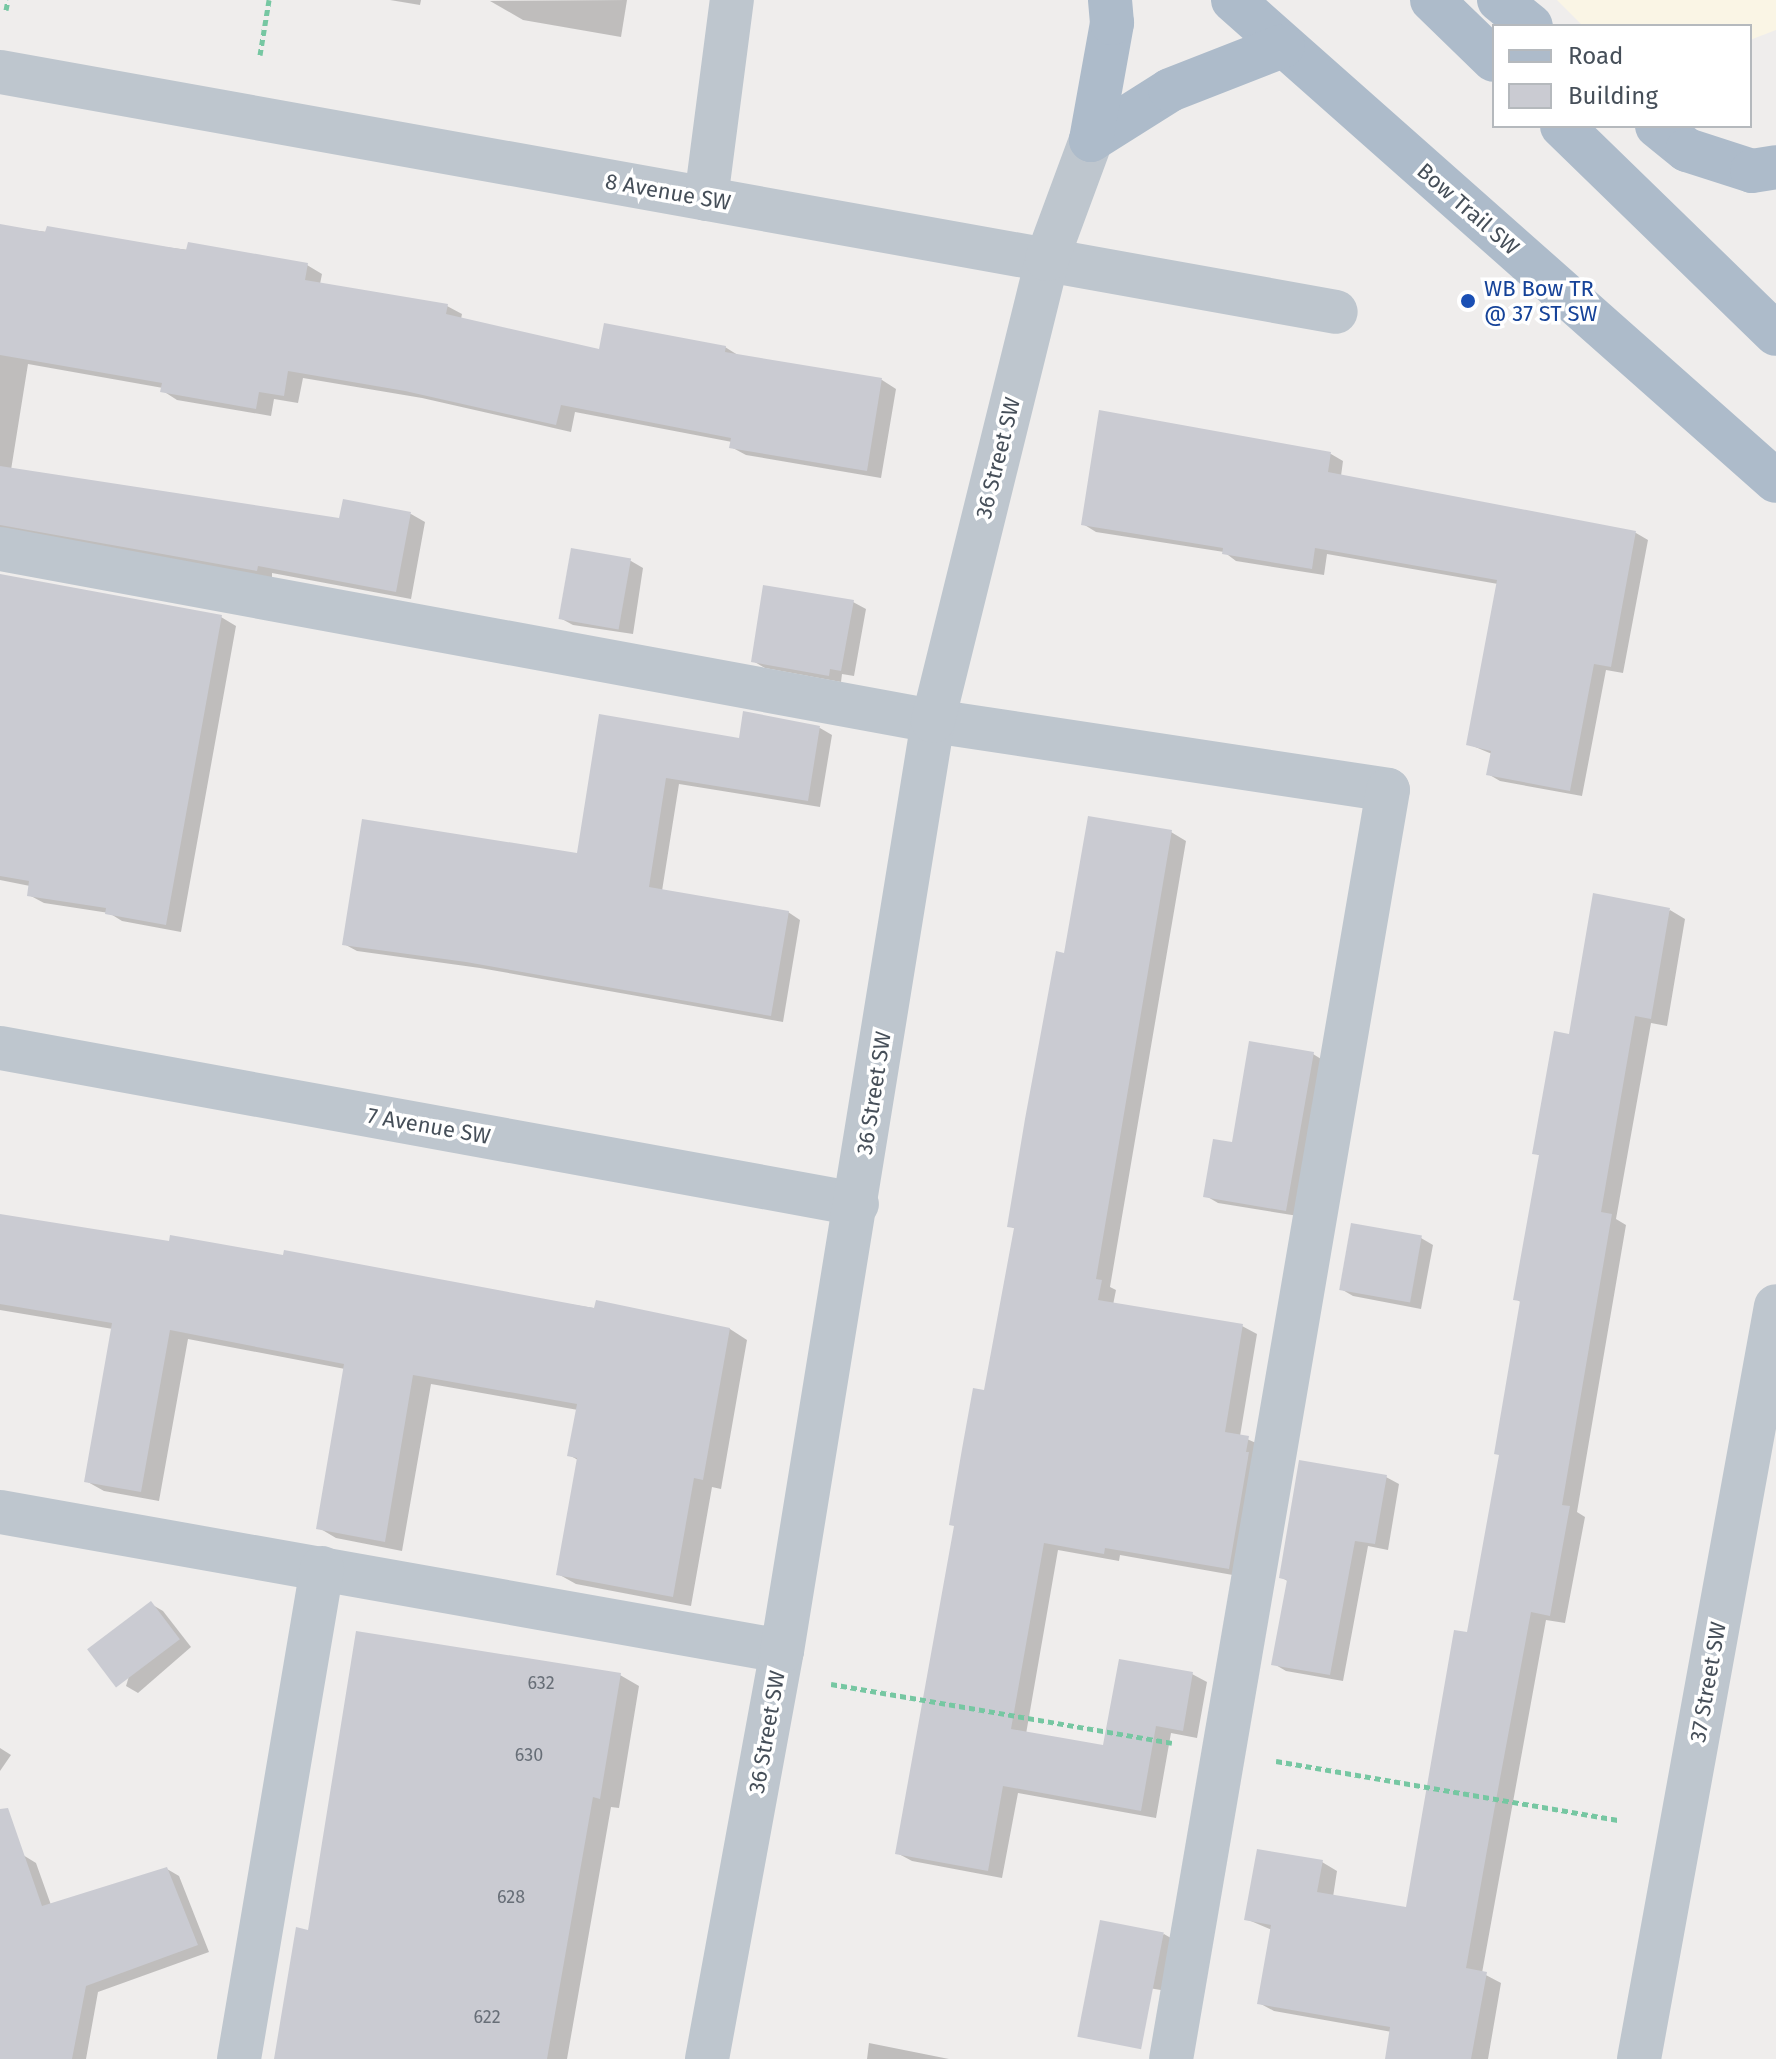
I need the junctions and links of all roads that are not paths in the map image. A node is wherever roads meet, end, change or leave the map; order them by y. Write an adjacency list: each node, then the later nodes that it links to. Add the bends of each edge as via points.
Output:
1 (732, 0): 14 (street)
2 (1110, 0): 12 (main road, 36 Street SW, via 1112,23)
3 (1233, 0): 7 (main road, Bow Trail SW)
4 (1432, 0): 8 (main road)
5 (1499, 0): 6 (main road)
6 (1529, 24)
7 (1283, 46): 12 (main road, via 1170,90); 18 (main road, Bow Trail SW)
8 (1492, 58)
9 (0, 72): 14 (street, 8 Avenue SW)
10 (1564, 128): 17 (main road)
11 (1660, 128): 13 (main road, via 1687,150 1752,171)
12 (1091, 140): 15 (street, 36 Street SW)
13 (1776, 167)
14 (706, 199): 15 (street, 8 Avenue SW)
15 (1047, 259): 16 (street, 8 Avenue SW); 20 (street, 36 Street SW)
16 (1336, 312)
17 (1776, 334)
18 (1776, 481)
19 (0, 549): 20 (street)
20 (933, 721): 22 (street, 36 Street SW); 29 (street, via 1388,790)
21 (0, 1048): 22 (street, 7 Avenue SW)
22 (857, 1204): 26 (street, 36 Street SW)
23 (1776, 1306): 30 (street, 37 Street SW)
24 (0, 1512): 25 (street)
25 (322, 1568): 26 (street); 27 (street)
26 (782, 1651): 28 (street, 36 Street SW)
27 (239, 2059)
28 (707, 2059)
29 (1171, 2059)
30 (1639, 2059)

